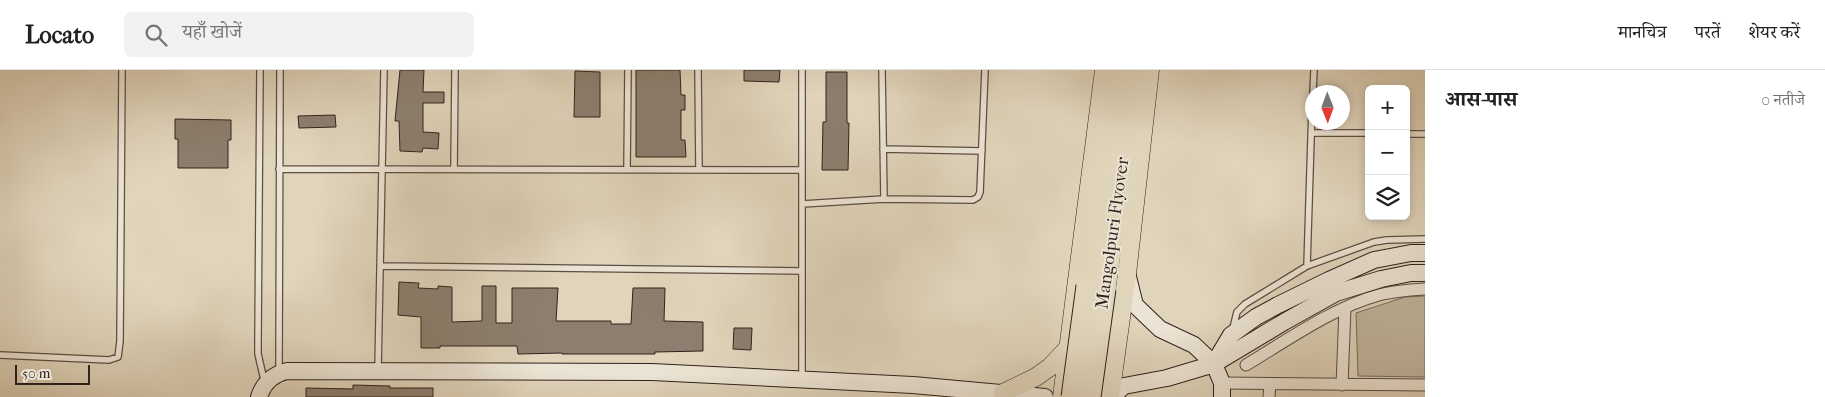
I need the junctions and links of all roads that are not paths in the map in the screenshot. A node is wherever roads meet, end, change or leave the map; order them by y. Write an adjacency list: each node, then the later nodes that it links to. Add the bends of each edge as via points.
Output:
1 (122, 70): 43 (lane, via 118,357 110,360)
2 (260, 70): 53 (lane, via 258,354)
3 (280, 70): 23 (lane)
4 (384, 70): 24 (lane)
5 (454, 70): 25 (lane)
6 (628, 70): 26 (lane)
7 (698, 70): 27 (lane)
8 (802, 70): 28 (lane)
9 (882, 70): 21 (lane)
10 (985, 70): 22 (lane)
11 (1104, 70): 38 (main road)
12 (1116, 70): 57 (highway, Mangolpuri Flyover, bridge)
13 (1135, 70): 58 (highway, Mangolpuri Flyover, bridge)
14 (1150, 70): 37 (main road)
15 (1314, 70): 16 (lane)
16 (1313, 85)
17 (1312, 132): 18 (lane); 34 (lane)
18 (1365, 133)
19 (1410, 134): 20 (lane)
20 (1425, 134)
21 (883, 149): 22 (lane); 29 (lane)
22 (982, 151): 29 (lane, via 980,192 973,200)
23 (279, 169): 24 (lane); 47 (lane)
24 (383, 169): 25 (lane); 33 (lane)
25 (454, 169): 26 (lane)
26 (627, 170): 27 (lane)
27 (699, 170): 28 (lane)
28 (802, 170): 30 (lane)
29 (884, 199): 30 (lane)
30 (802, 204): 35 (lane)
31 (1425, 239): 34 (lane, via 1374,242)
32 (1425, 253): 41 (street, via 1374,260 1278,305)
33 (381, 266): 35 (lane); 46 (lane)
34 (1307, 266): 41 (lane, via 1245,304 1238,312)
35 (802, 271): 48 (lane)
36 (1425, 273): 44 (street, via 1381,279 1336,294)
37 (1127, 274): 38 (main road, via 1121,292 1105,310 1088,306); 44 (street, via 1135,305 1160,329 1194,345); 59 (main road)
38 (1076, 288): 42 (main road)
39 (1425, 289): 40 (street, via 1378,295)
40 (1345, 308): 45 (street); 50 (street)
41 (1231, 335): 44 (street)
42 (1068, 348): 54 (main road, via 1050,367); 56 (main road)
43 (0, 355)
44 (1214, 364): 52 (street); 59 (street, via 1124,386)
45 (1246, 365)
46 (378, 371): 47 (street); 48 (street, via 652,372)
47 (279, 373): 53 (street)
48 (802, 379): 54 (street, via 912,385)
49 (1270, 384): 50 (street); 52 (street); 60 (street)
50 (1342, 385): 51 (street)
51 (1419, 389)
52 (1222, 390)
53 (262, 391)
54 (1005, 395): 55 (street)
55 (1045, 397)
56 (1062, 397)
57 (1072, 397)
58 (1090, 397)
59 (1111, 397)
60 (1270, 397)

